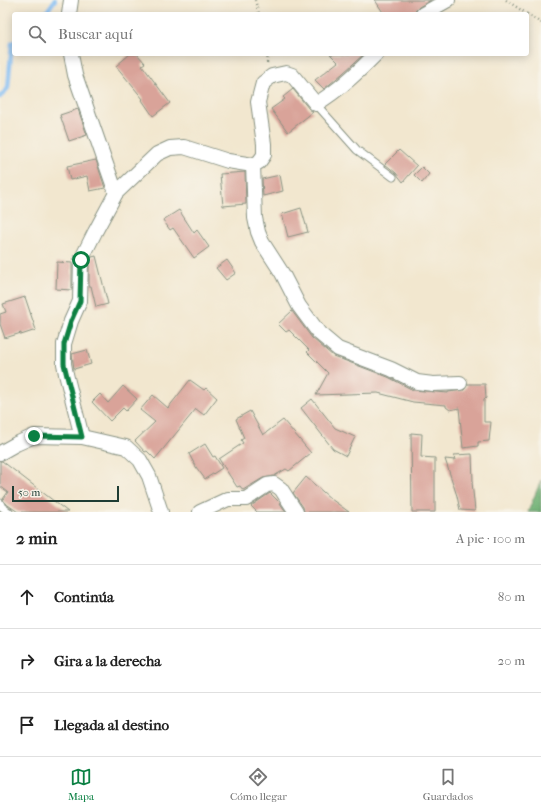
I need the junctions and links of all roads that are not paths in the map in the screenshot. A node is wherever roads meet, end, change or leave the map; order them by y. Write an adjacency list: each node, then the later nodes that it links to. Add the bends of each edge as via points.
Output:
1 (71, 0): 3 (street)
2 (448, 0): 4 (street)
3 (69, 12)
4 (427, 12)
5 (71, 56): 10 (street, via 75,75)
6 (374, 56): 7 (street, via 357,74)
7 (316, 104): 8 (street, via 292,75 286,73 272,76 263,83 258,102 264,155); 9 (lane, via 357,150)
8 (253, 165): 10 (street, via 228,161 184,147 170,148 157,154); 11 (street, via 258,232 299,306 319,333 338,349 417,382)
9 (393, 177)
10 (116, 193): 12 (street, via 81,260 80,301 64,344 64,364)
11 (460, 383)
12 (82, 437): 13 (street, via 34,436); 16 (street, via 126,447 140,460 149,476)
13 (0, 454)
14 (0, 503): 15 (lane)
15 (9, 512)
16 (161, 512)
17 (200, 512): 18 (street, via 228,499 246,499 267,485 274,484 281,489)
18 (296, 512)

